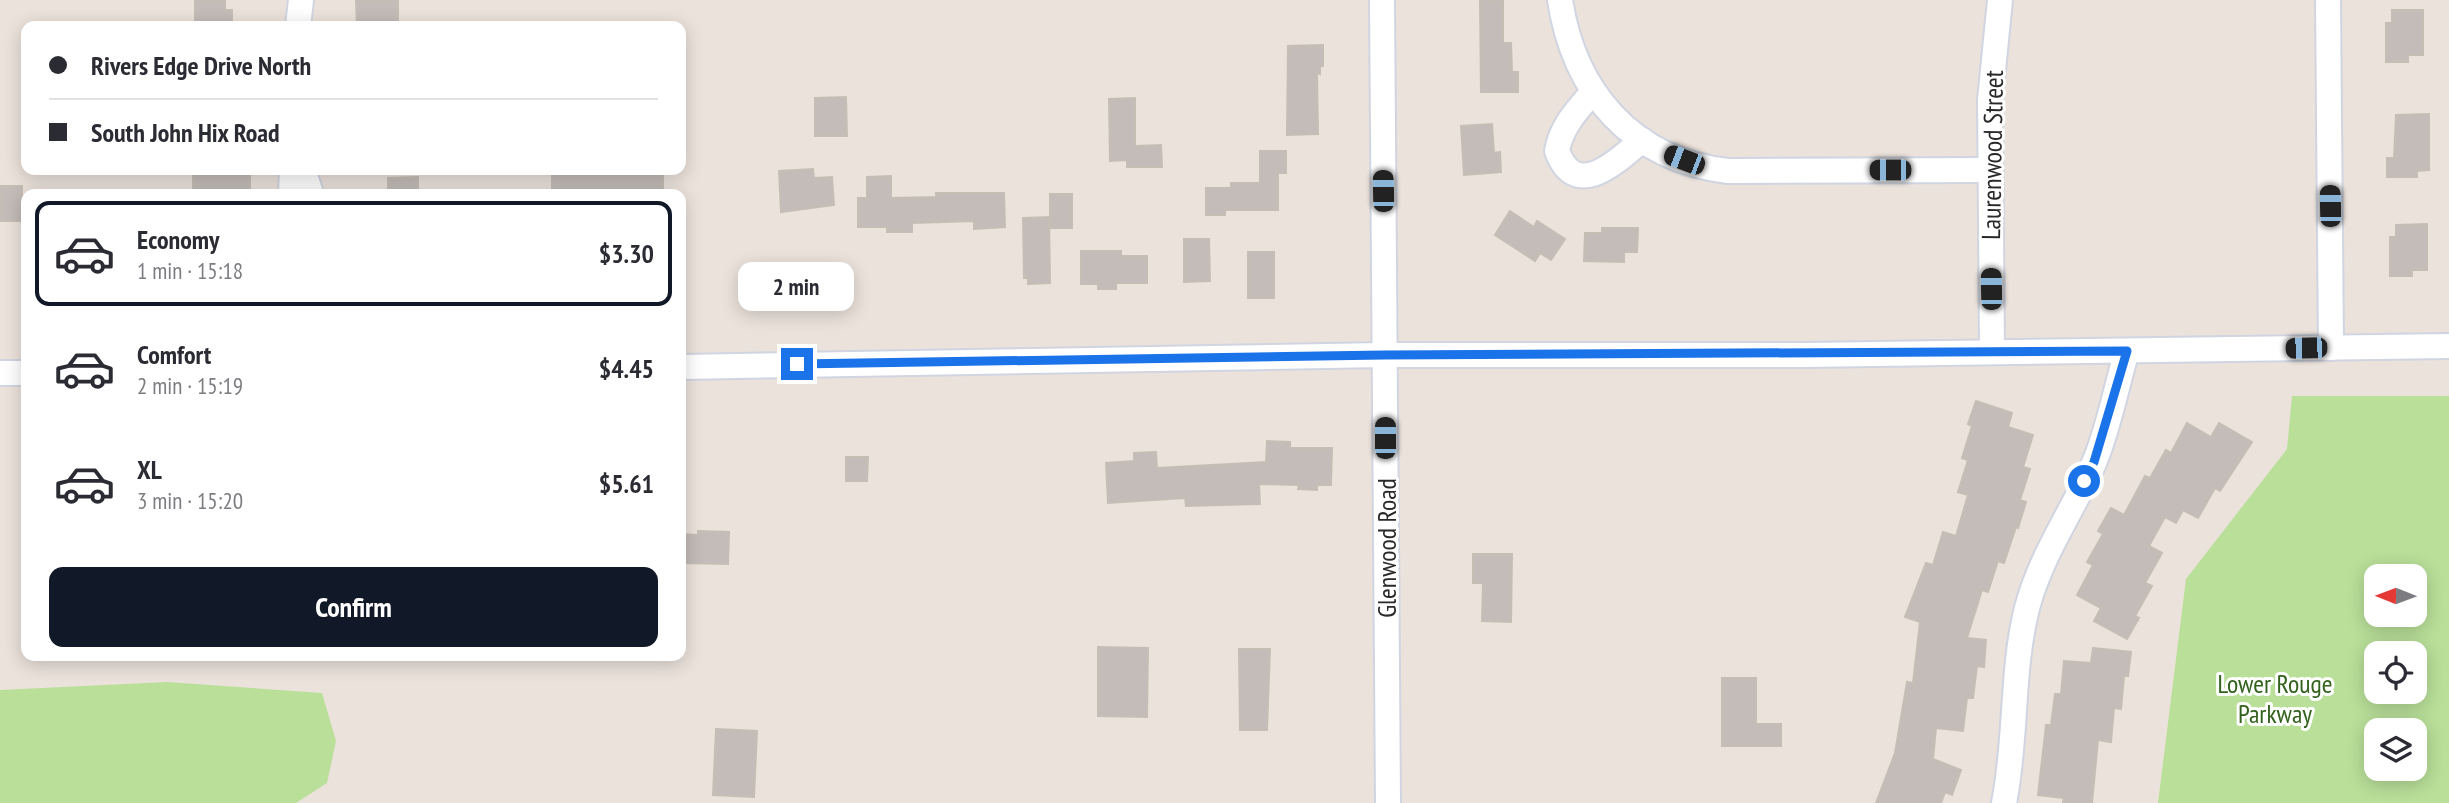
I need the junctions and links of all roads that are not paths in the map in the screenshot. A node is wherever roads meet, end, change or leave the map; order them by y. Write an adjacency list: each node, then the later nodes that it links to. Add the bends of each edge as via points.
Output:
1 (301, 0): 6 (street)
2 (1382, 0): 14 (street, Glenwood Road)
3 (1560, 0): 7 (street, via 1576,64)
4 (2000, 0): 9 (street, Laurenwood Street, via 1990,100)
5 (2328, 0): 11 (street)
6 (299, 21)
7 (1592, 93): 8 (street); 8 (street, via 1559,142 1557,151 1570,171 1580,175 1603,172)
8 (1642, 140): 9 (street, via 1697,165 1728,171)
9 (1989, 170): 13 (street, Laurenwood Street)
10 (2449, 346): 11 (street)
11 (2332, 348): 12 (street)
12 (2127, 351): 13 (street); 19 (street, via 2094,462 2053,538 2028,605 2017,665)
13 (1992, 352): 14 (street)
14 (1384, 355): 15 (street); 18 (street, Glenwood Road)
15 (686, 366)
16 (0, 373): 17 (street)
17 (21, 373)
18 (1388, 803)
19 (2004, 803)

